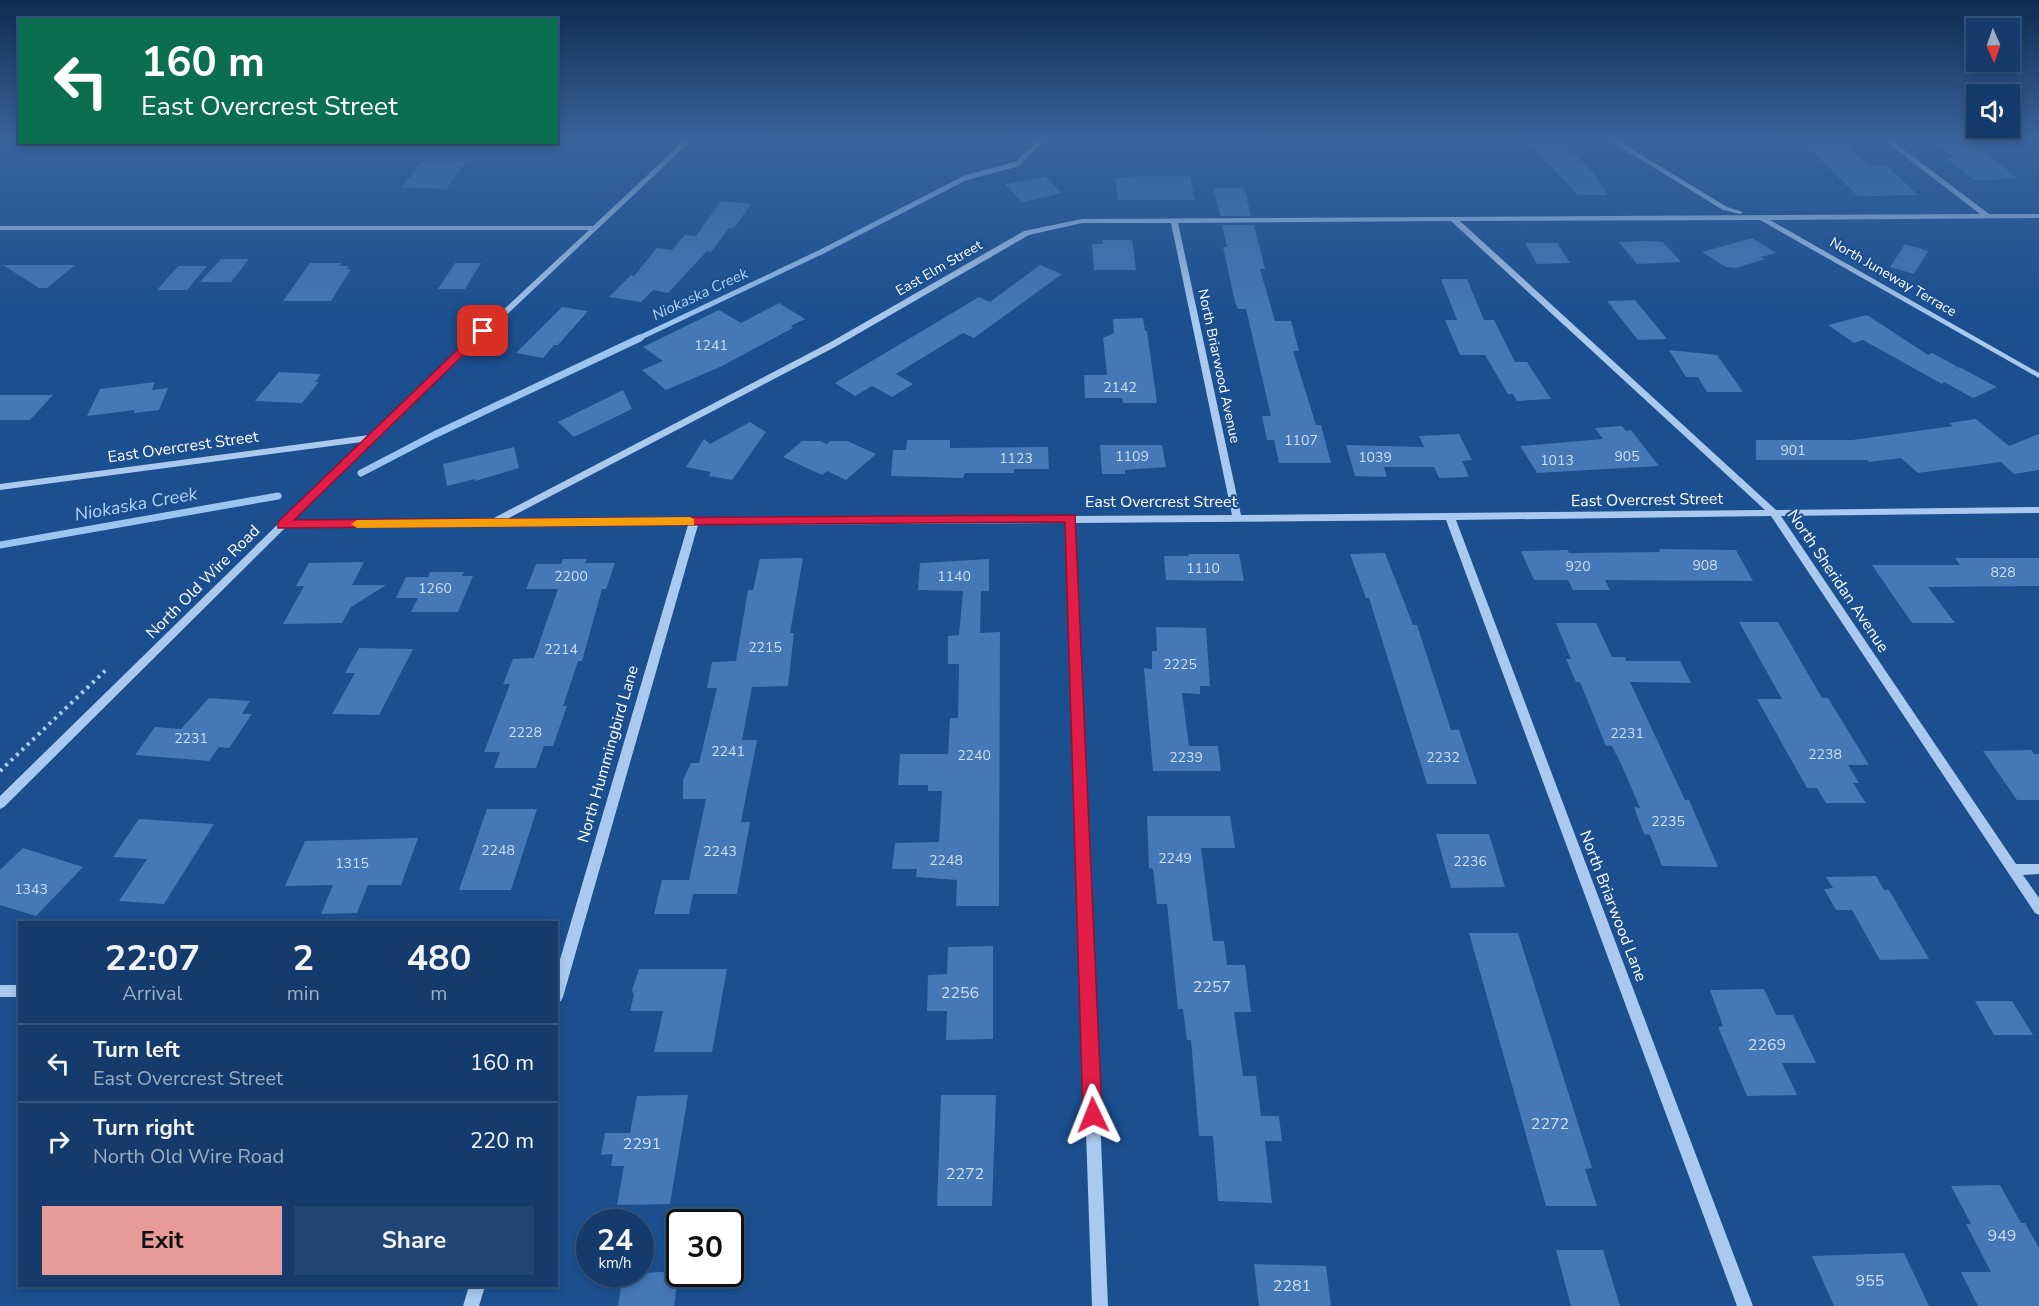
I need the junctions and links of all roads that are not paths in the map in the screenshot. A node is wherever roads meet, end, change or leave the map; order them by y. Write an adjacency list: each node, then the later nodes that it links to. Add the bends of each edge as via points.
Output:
1 (628, 198): 10 (street, North Old Wire Road)
2 (1707, 198): 6 (street, North Juneway Terrace, via 1725,209)
3 (1963, 198): 4 (street)
4 (1987, 216): 5 (street, East Elm Street); 6 (street, East Elm Street)
5 (2039, 216)
6 (1760, 217): 7 (street, East Elm Street); 11 (street, North Juneway Terrace)
7 (1452, 218): 8 (street, East Elm Street); 15 (street, North Sheridan Avenue)
8 (1174, 221): 16 (street, North Briarwood Avenue); 20 (street, East Elm Street, via 1082,221 1027,233 832,345)
9 (0, 228): 10 (street)
10 (596, 228): 12 (street, North Old Wire Road)
11 (2039, 376)
12 (371, 438): 13 (street, East Overcrest Street); 21 (street, North Old Wire Road)
13 (0, 487)
14 (2039, 510): 15 (street, East Overcrest Street)
15 (1774, 513): 17 (street, East Overcrest Street); 24 (street, North Sheridan Avenue)
16 (1237, 517): 17 (street, East Overcrest Street); 18 (street, East Overcrest Street)
17 (1450, 517): 32 (street, North Briarwood Lane)
18 (1071, 518): 19 (street, East Overcrest Street); 31 (street)
19 (694, 522): 20 (street, East Overcrest Street); 26 (street, North Hummingbird Lane)
20 (492, 523): 21 (street, East Overcrest Street)
21 (283, 525): 22 (street, North Old Wire Road)
22 (0, 804)
23 (2039, 869): 24 (street)
24 (2013, 870): 25 (street, North Sheridan Avenue)
25 (2039, 909)
26 (559, 980)
27 (18, 991): 28 (street)
28 (0, 992)
29 (477, 1287): 30 (street)
30 (471, 1306)
31 (1100, 1306)
32 (1745, 1306)

